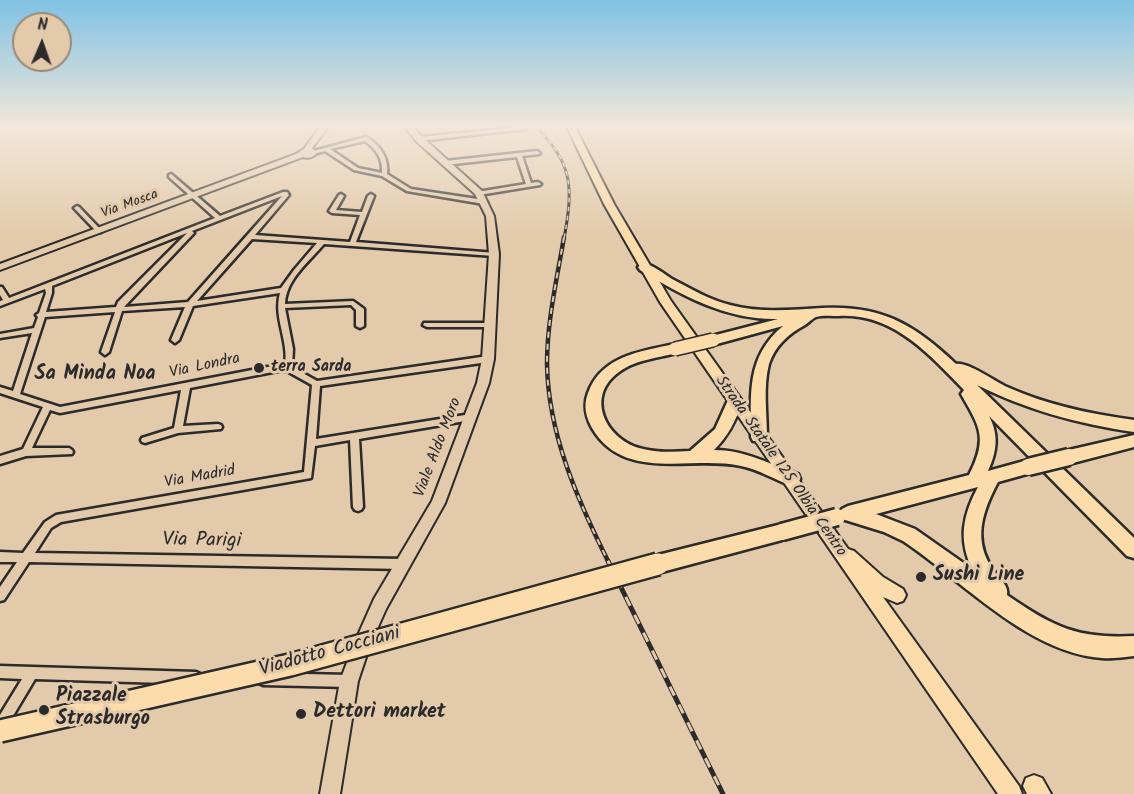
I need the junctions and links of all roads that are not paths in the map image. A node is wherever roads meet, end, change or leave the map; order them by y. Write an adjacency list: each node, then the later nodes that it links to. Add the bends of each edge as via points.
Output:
1 (276, 164): 12 (main road, Via Mosca)
2 (349, 164): 8 (street)
3 (383, 164): 8 (street, Via Mosca)
4 (446, 164): 11 (main road, Viale Aldo Moro)
5 (522, 164): 10 (street)
6 (589, 164): 26 (main road, Strada Statale 125 Olbia Centro)
7 (171, 176): 12 (street)
8 (384, 176): 15 (street, via 409,190)
9 (538, 184): 10 (street)
10 (529, 186): 11 (street)
11 (479, 193): 15 (main road, Viale Aldo Moro)
12 (194, 196): 18 (street); 20 (main road, Via Mosca)
13 (341, 196): 17 (street, via 332,211)
14 (371, 196): 17 (street)
15 (484, 202): 24 (main road, Viale Aldo Moro, via 493,224)
16 (77, 208): 20 (street)
17 (364, 214): 23 (street)
18 (219, 219): 19 (street); 21 (street, via 285,193)
19 (194, 230): 27 (street); 33 (street)
20 (99, 231): 25 (main road, Via Mosca)
21 (252, 237): 22 (street); 31 (street)
22 (322, 242): 23 (street); 29 (street)
23 (352, 244): 24 (street)
24 (494, 254): 37 (main road, Viale Aldo Moro)
25 (0, 267)
26 (644, 267): 34 (highway, via 693,296 722,307 775,315); 50 (main road, Strada Statale 125 Olbia Centro)
27 (48, 285): 30 (street); 35 (street, via 49,293)
28 (0, 289): 30 (street)
29 (284, 290): 31 (street); 32 (street)
30 (3, 302)
31 (190, 304): 33 (street); 41 (street)
32 (282, 306): 38 (street, via 353,303 360,309); 45 (street, via 291,359)
33 (118, 309): 35 (street); 42 (street)
34 (816, 313): 43 (highway, via 858,311 886,318 903,326); 57 (highway, via 790,325 764,356 757,382); 63 (highway, bridge, via 625,361 607,371 596,388 592,407 596,423 612,441 638,455 665,460)
35 (40, 315): 39 (street)
36 (427, 325): 37 (street)
37 (489, 325): 44 (main road, Viale Aldo Moro)
38 (360, 326)
39 (36, 330): 40 (street); 49 (street)
40 (0, 336)
41 (175, 340)
42 (105, 352)
43 (936, 353): 53 (highway, via 984,383 1020,399 1065,415); 66 (highway, via 982,415 989,453); 70 (highway)
44 (488, 359): 46 (street); 52 (main road, Viale Aldo Moro)
45 (288, 368): 46 (street); 47 (street, Via Londra)
46 (316, 384): 60 (street, Via Madrid)
47 (186, 387): 51 (street, Via Londra, via 60,410); 55 (street)
48 (0, 390): 49 (street, Via Londra)
49 (16, 393): 51 (street, Via Londra)
50 (734, 402): 57 (main road, Strada Statale 125 Olbia Centro); 63 (highway, via 724,428 712,444)
51 (47, 407): 61 (street)
52 (471, 417): 56 (street); 73 (main road, Viale Aldo Moro, via 438,503)
53 (1134, 426)
54 (218, 427): 55 (street)
55 (178, 430): 58 (street)
56 (354, 436): 60 (street); 67 (street)
57 (759, 437): 65 (main road, Strada Statale 125 Olbia Centro)
58 (146, 440)
59 (1134, 441): 66 (highway, Viadotto Cocciani, bridge)
60 (311, 443): 72 (street, Via Madrid, via 308,475 58,518 48,525)
61 (26, 452): 62 (street); 64 (street)
62 (69, 452)
63 (691, 458): 65 (highway, via 743,459)
64 (0, 460)
65 (792, 479): 69 (main road, Strada Statale 125 Olbia Centro)
66 (978, 480): 68 (highway, Viadotto Cocciani); 76 (highway, via 970,543 985,576 1008,603)
67 (358, 507)
68 (843, 516): 76 (highway, via 888,525 907,534 933,549 1019,615); 81 (highway, Viadotto Cocciani, bridge, via 290,665)
69 (835, 545): 74 (main road, via 870,574 882,590); 83 (main road, Strada Statale 125 Olbia Centro)
70 (1134, 550)
71 (0, 557): 72 (street, Via Parigi)
72 (25, 557): 73 (street, Via Parigi); 75 (street)
73 (404, 564): 80 (main road, Viale Aldo Moro, via 380,604)
74 (897, 595)
75 (0, 596)
76 (1048, 631): 77 (highway, via 1077,644)
77 (1134, 646)
78 (0, 672): 79 (street)
79 (32, 673): 80 (street); 81 (street)
80 (349, 681): 82 (main road, Viale Aldo Moro)
81 (0, 729)
82 (330, 794)
83 (1011, 794)

